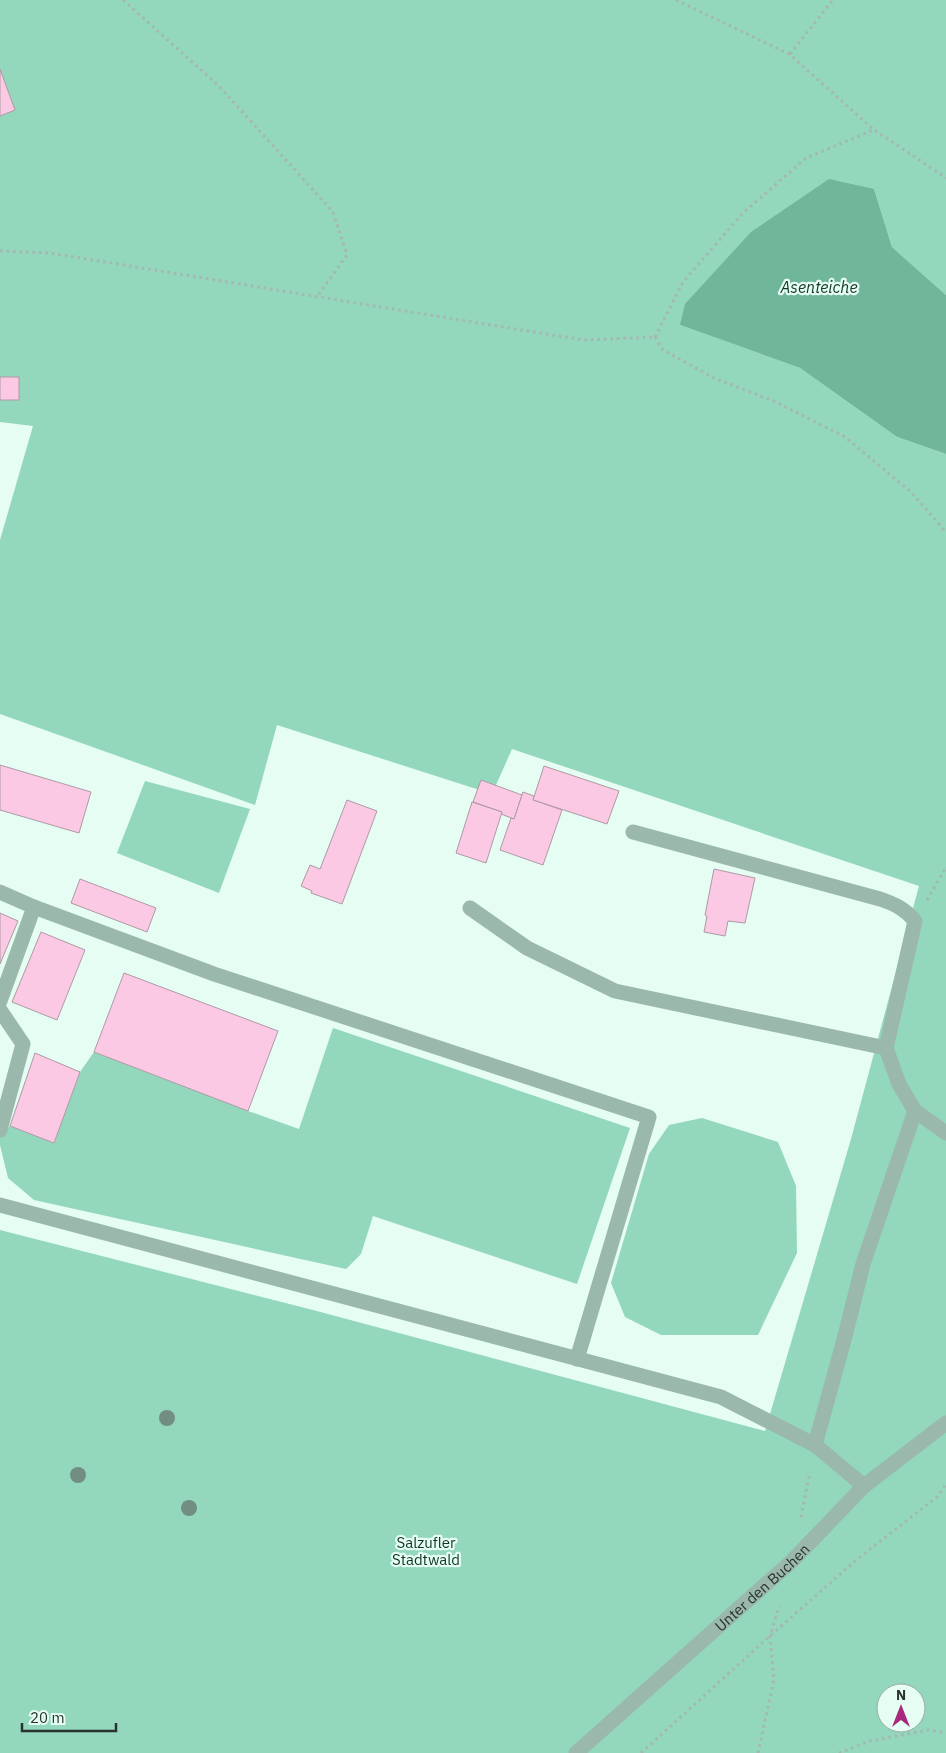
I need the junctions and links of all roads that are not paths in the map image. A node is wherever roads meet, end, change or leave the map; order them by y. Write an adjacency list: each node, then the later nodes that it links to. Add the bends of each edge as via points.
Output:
1 (633, 832): 7 (street, via 896,904 908,912 915,921)
2 (0, 892): 3 (street)
3 (34, 907): 5 (street); 12 (street, via 214,974 649,1117)
4 (470, 908): 7 (street, via 527,948 615,991)
5 (0, 1001)
6 (0, 1010): 9 (street, via 24,1044)
7 (886, 1048): 8 (street, via 899,1084)
8 (915, 1111): 10 (street); 14 (street, via 862,1264)
9 (0, 1130)
10 (946, 1133)
11 (0, 1205): 12 (street)
12 (577, 1359): 14 (street, via 721,1397)
13 (946, 1423): 15 (street, Unter den Buchen)
14 (815, 1444): 15 (street)
15 (864, 1486): 16 (street, Unter den Buchen, via 792,1561)
16 (576, 1753)

